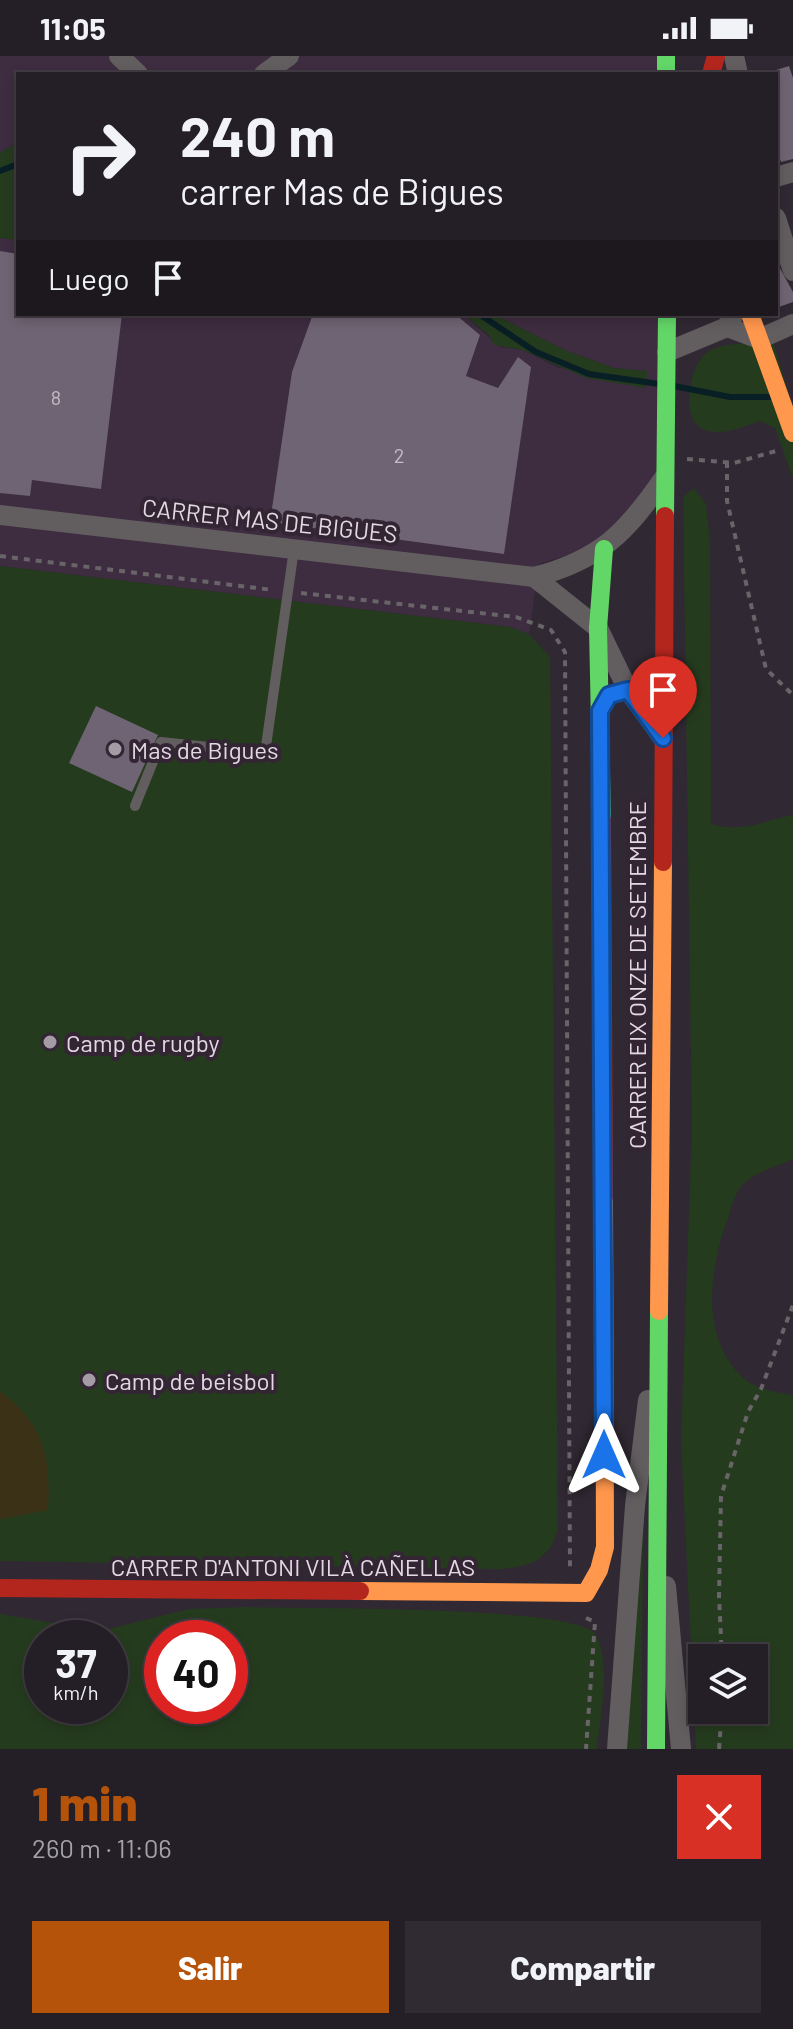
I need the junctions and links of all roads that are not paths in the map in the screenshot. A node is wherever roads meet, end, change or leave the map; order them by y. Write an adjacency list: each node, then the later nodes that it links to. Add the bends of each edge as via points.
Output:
1 (119, 56): 3 (street)
2 (289, 56): 4 (street)
3 (136, 72)
4 (267, 72)
5 (778, 224): 6 (street)
6 (793, 271)
7 (667, 316): 12 (street, CARRER EIX ONZE DE SETEMBRE)
8 (751, 316): 11 (street)
9 (730, 321): 11 (street); 12 (street)
10 (793, 324): 11 (street)
11 (759, 339): 13 (street)
12 (667, 360): 14 (street, CARRER EIX ONZE DE SETEMBRE)
13 (793, 433)
14 (665, 469): 17 (street, CARRER MAS DE BIGUES, via 641,511); 22 (street, CARRER EIX ONZE DE SETEMBRE)
15 (0, 515): 16 (street, CARRER MAS DE BIGUES)
16 (294, 549): 18 (street, CARRER MAS DE BIGUES); 23 (lane, via 265,753 161,742)
17 (604, 549): 18 (street, CARRER MAS DE BIGUES); 19 (street, CARRER EIX ONZE DE SETEMBRE)
18 (534, 577): 19 (street)
19 (598, 628): 20 (street); 21 (street, CARRER EIX ONZE DE SETEMBRE)
20 (628, 690): 21 (street, via 609,695); 22 (street)
21 (600, 711): 27 (street, CARRER EIX ONZE DE SETEMBRE, via 605,1547 599,1570)
22 (663, 738): 24 (street, CARRER EIX ONZE DE SETEMBRE)
23 (135, 806)
24 (659, 1305): 25 (street, CARRER EIX ONZE DE SETEMBRE); 28 (street, CARRER EIX ONZE DE SETEMBRE, via 635,1506)
25 (659, 1544): 29 (street, CARRER EIX ONZE DE SETEMBRE); 30 (street, CARRER EIX ONZE DE SETEMBRE, via 671,1613)
26 (0, 1588): 27 (street, CARRER D'ANTONI VILÀ CAÑELLAS)
27 (578, 1592)
28 (617, 1749)
29 (656, 1749)
30 (681, 1749)

